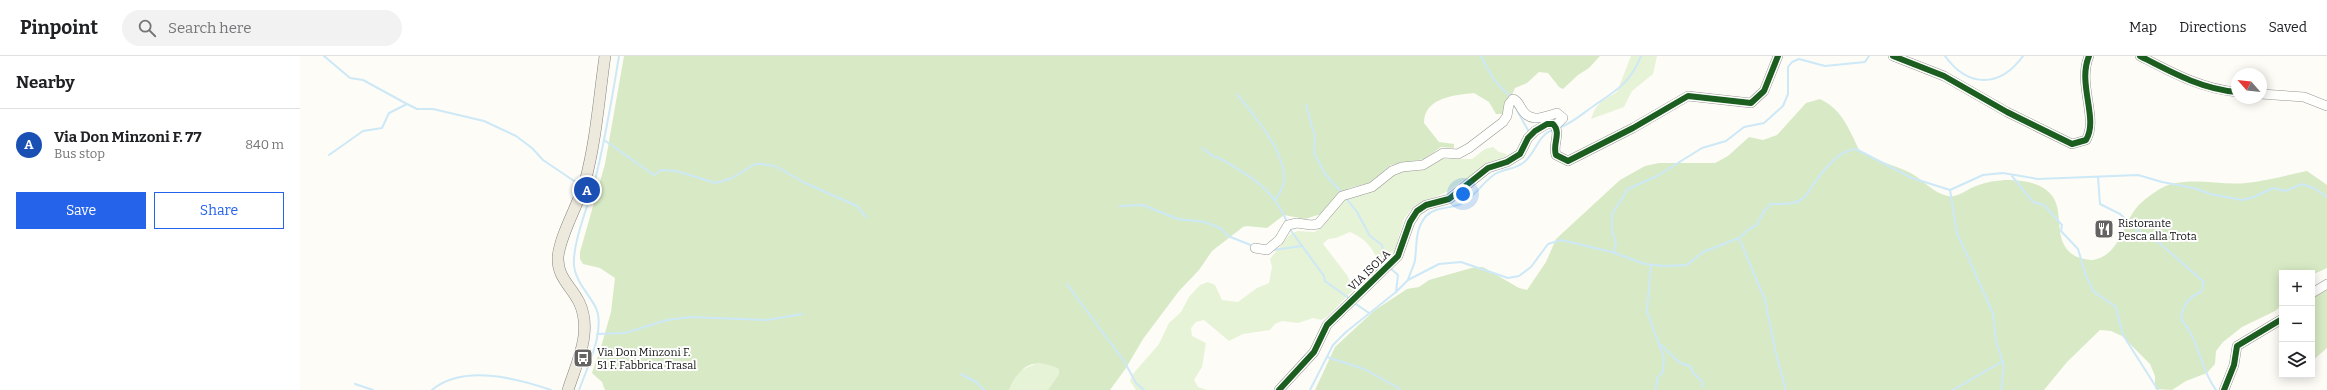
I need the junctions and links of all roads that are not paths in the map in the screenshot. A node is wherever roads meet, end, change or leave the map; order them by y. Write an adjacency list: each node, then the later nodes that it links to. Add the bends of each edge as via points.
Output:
1 (605, 56): 14 (main road, via 585,181 558,258 561,276 579,301 585,321 582,347)
2 (1778, 56): 9 (street, via 1764,91 1751,102 1688,96 1568,161 1556,155 1554,149 1558,134)
3 (1893, 56): 4 (street, via 1944,76 2007,112 2072,144 2086,140 2091,128 2084,79)
4 (2088, 56)
5 (2140, 56): 6 (street, via 2187,80)
6 (2231, 91)
7 (2267, 94): 8 (street, via 2304,97)
8 (2327, 106)
9 (1555, 126): 10 (street, via 1560,123 1562,115 1557,113 1536,119 1530,118 1513,99 1503,122 1469,148 1458,154 1444,153 1423,165 1402,167 1392,171 1372,188 1342,196 1318,224 1288,225 1267,250); 15 (street, VIA ISOLA, via 1546,124 1535,131 1528,138 1520,154 1507,162 1488,168 1449,199 1426,205 1417,211 1410,222 1398,256 1327,325 1314,352)
10 (1256, 248)
11 (2327, 284): 12 (street)
12 (2315, 290)
13 (2279, 321): 16 (street, via 2237,346 2234,364)
14 (568, 390)
15 (1280, 390)
16 (2224, 390)

